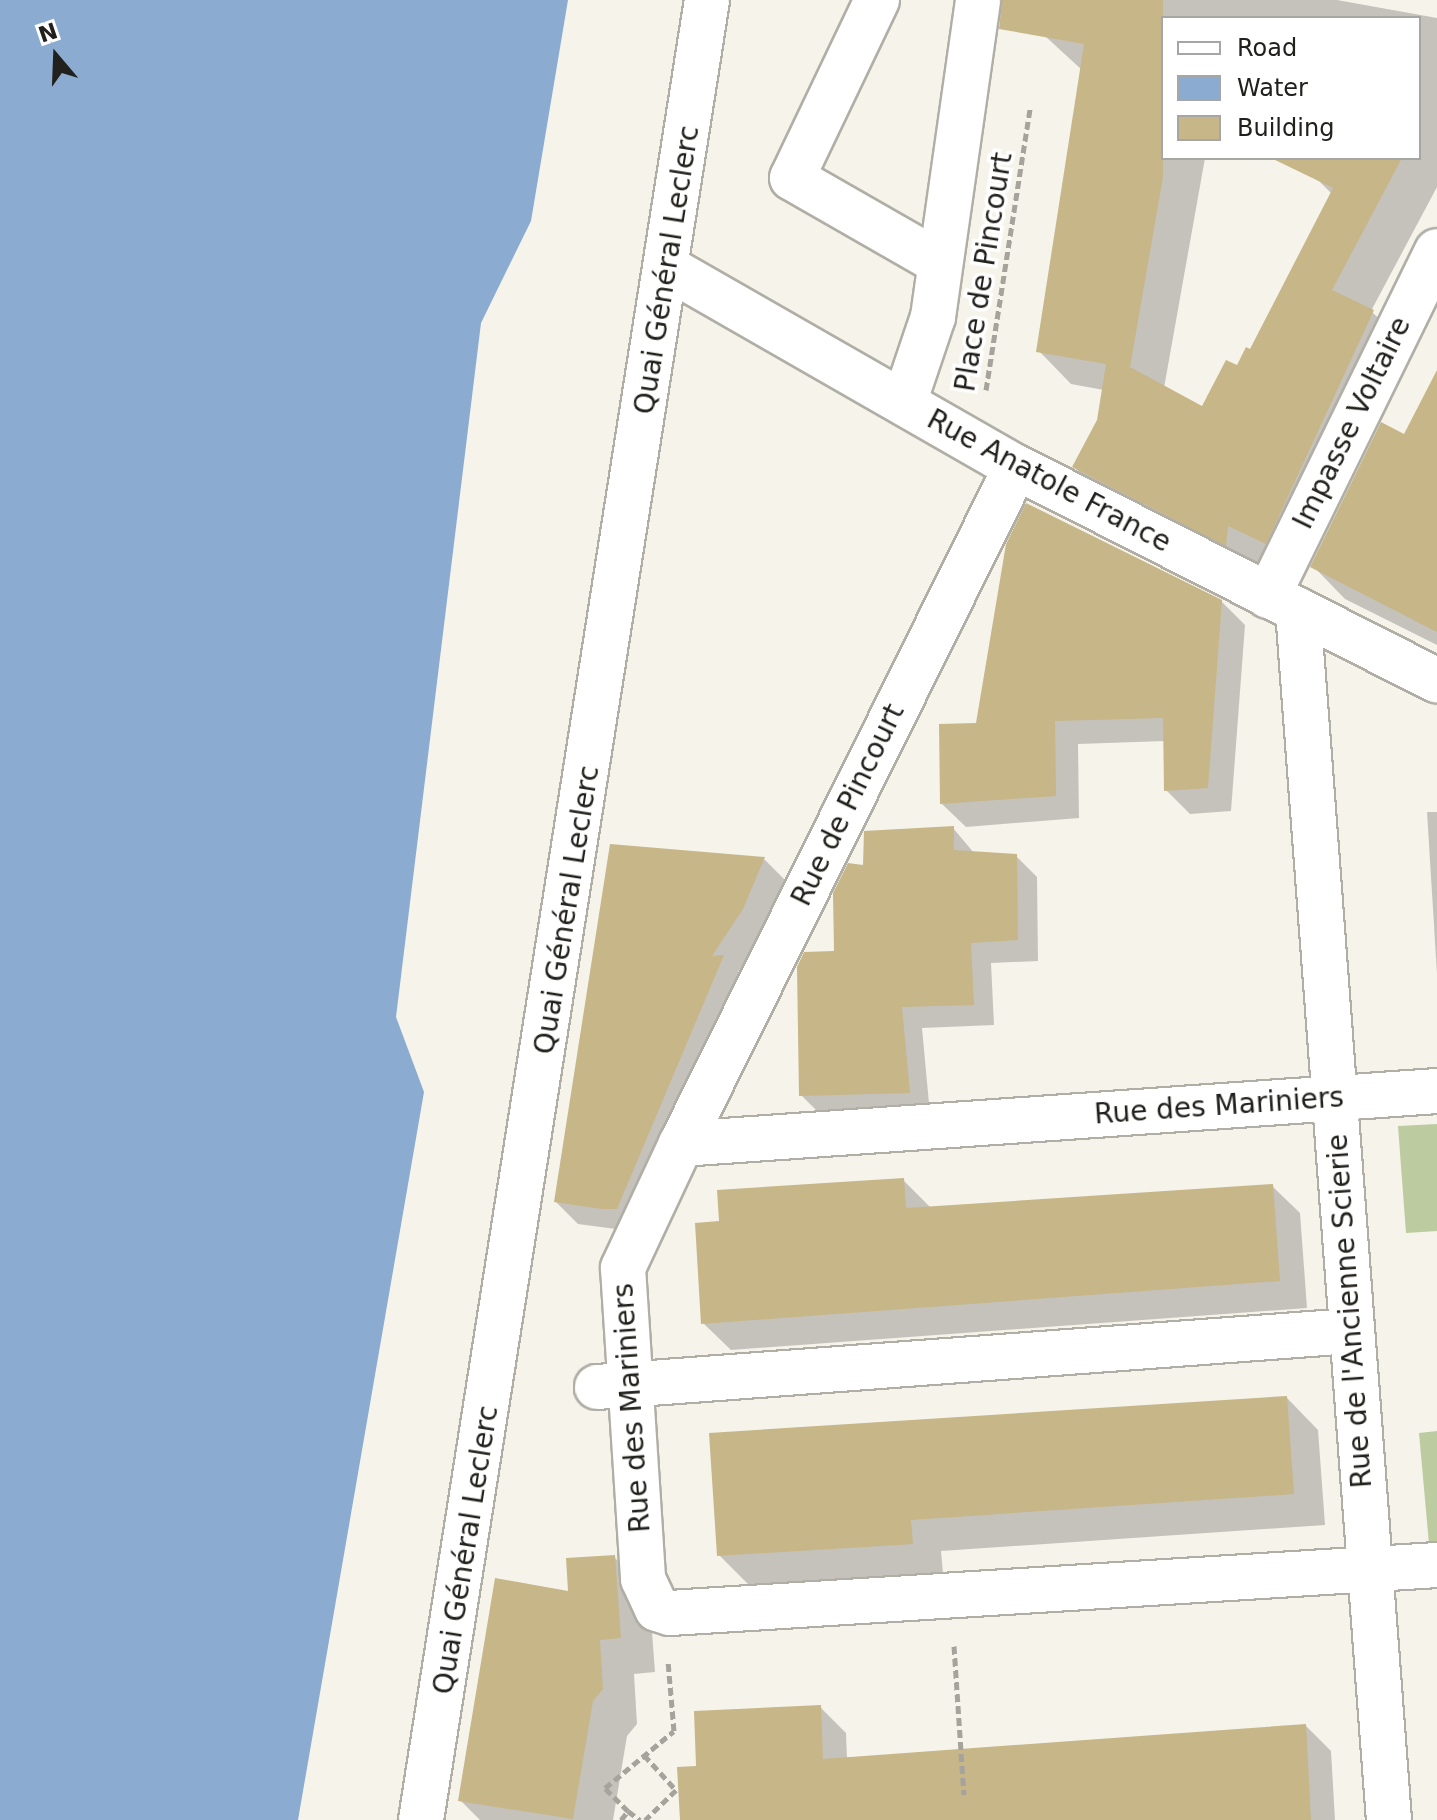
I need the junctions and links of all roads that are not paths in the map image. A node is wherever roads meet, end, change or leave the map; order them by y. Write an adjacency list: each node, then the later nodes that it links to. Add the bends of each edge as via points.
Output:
1 (707, 0): 6 (street, Quai Général Leclerc)
2 (877, 0): 5 (street, via 792,178)
3 (978, 0): 5 (street)
4 (1437, 251): 9 (street, Impasse Voltaire)
5 (937, 261): 7 (street, via 933,317)
6 (668, 268): 7 (street, Rue Anatole France); 18 (street, Quai Général Leclerc, via 509,1393)
7 (904, 403): 8 (street, Rue Anatole France)
8 (1016, 467): 9 (street, Rue Anatole France); 13 (street, Rue de Pincourt)
9 (1283, 603): 10 (street, Rue Anatole France); 12 (street, Rue de l'Ancienne Scierie)
10 (1437, 681)
11 (1437, 1091): 12 (street, Rue des Mariniers)
12 (1337, 1098): 13 (street, Rue des Mariniers); 14 (street, Rue de l'Ancienne Scierie)
13 (681, 1144): 15 (street, Rue des Mariniers, via 623,1268)
14 (1351, 1331): 15 (street); 17 (street, Rue de l'Ancienne Scierie)
15 (614, 1386): 17 (street, Rue des Mariniers, via 643,1579 657,1609 670,1613)
16 (1437, 1565): 17 (street)
17 (1368, 1572): 19 (street, Rue de l'Ancienne Scierie)
18 (421, 1820)
19 (1389, 1820)

